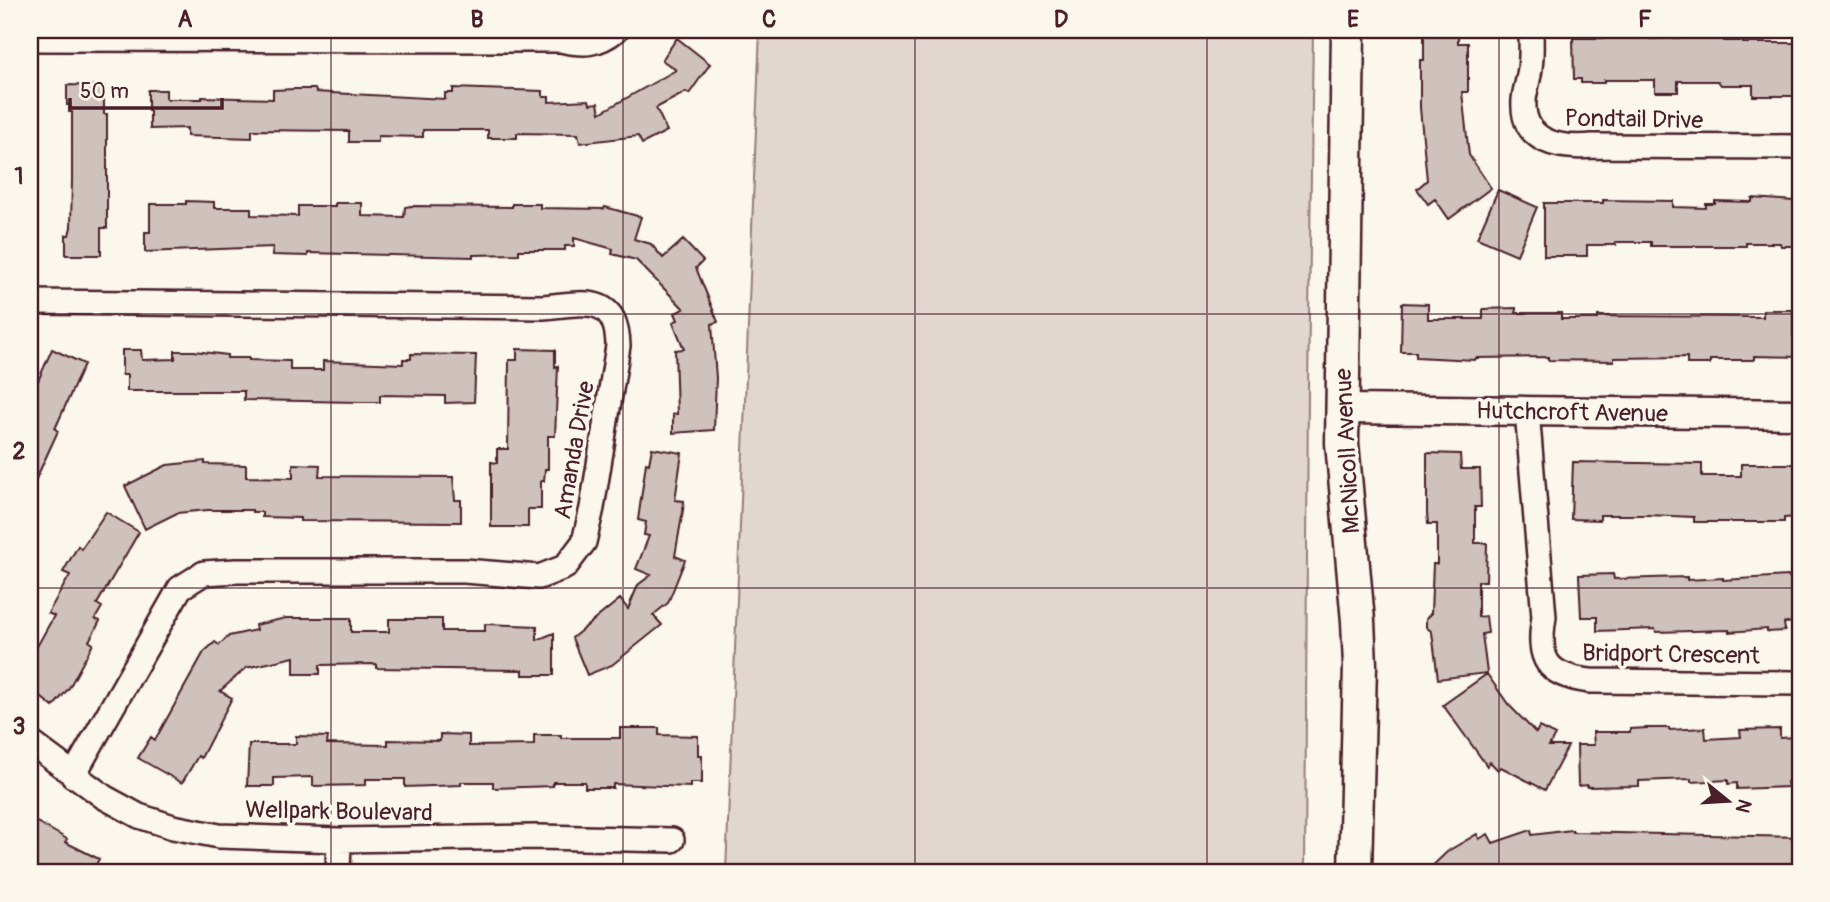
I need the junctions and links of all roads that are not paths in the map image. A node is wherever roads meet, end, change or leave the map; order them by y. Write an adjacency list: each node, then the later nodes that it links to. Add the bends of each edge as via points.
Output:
1 (616, 30): 4 (street, via 606,38 580,44 561,40)
2 (1348, 30): 7 (main road, McNicoll Avenue)
3 (1531, 30): 5 (street, Pondtail Drive, via 1525,120 1550,144 1568,148)
4 (30, 38)
5 (1800, 147)
6 (30, 302): 12 (street, Amanda Drive, via 543,307 592,303 601,306 618,331 592,508 583,541 565,567 539,578 464,571 204,573 180,588)
7 (1343, 410): 8 (street, Hutchcroft Avenue); 16 (main road, McNicoll Avenue, via 1360,665)
8 (1527, 411): 9 (street, Hutchcroft Avenue); 10 (street, Bridport Crescent, via 1544,617 1540,639 1559,675 1590,681)
9 (1800, 414)
10 (1800, 683)
11 (30, 742): 12 (street, Wellpark Boulevard)
12 (73, 776): 13 (street, Wellpark Boulevard, via 139,816 173,827 219,836)
13 (339, 840): 14 (street, Wellpark Boulevard); 15 (street)
14 (672, 840)
15 (338, 872)
16 (1355, 872)

